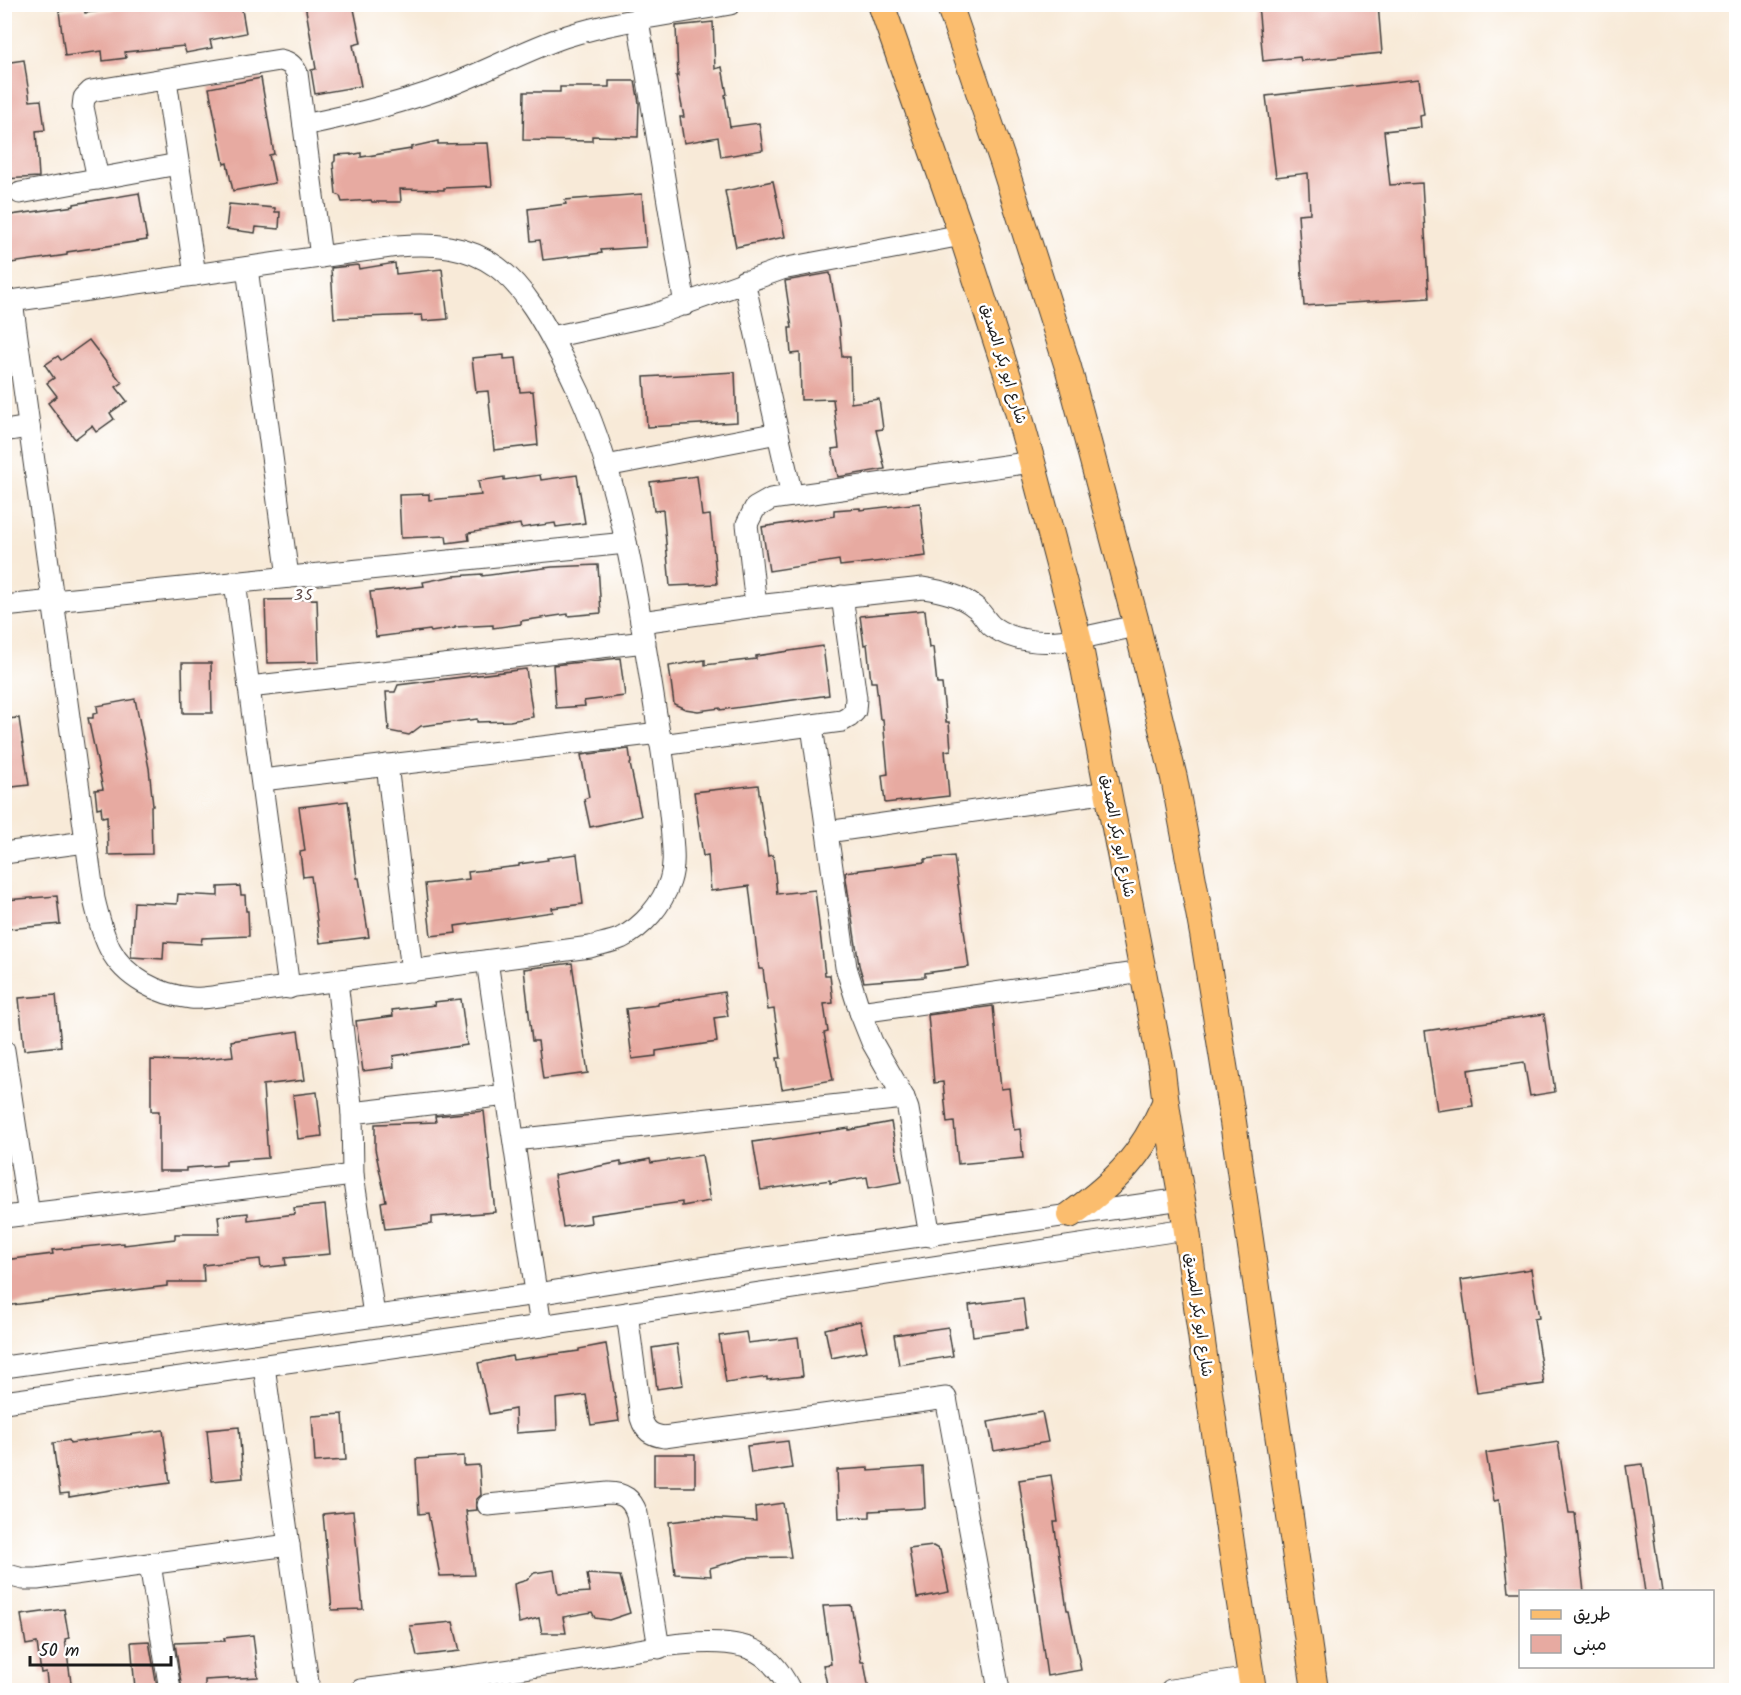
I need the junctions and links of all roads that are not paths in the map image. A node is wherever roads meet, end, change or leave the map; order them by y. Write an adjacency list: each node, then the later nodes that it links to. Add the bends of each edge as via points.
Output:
1 (730, 4): 4 (street)
2 (882, 4): 10 (main road, شارع ابو بكر الصديق)
3 (949, 4): 31 (main road, via 1068,367)
4 (638, 20): 6 (street, via 563,38 446,87 399,102); 16 (street)
5 (166, 80): 6 (street, via 286,61 297,73); 7 (street); 8 (street, via 87,94 84,107)
6 (303, 125): 11 (street)
7 (178, 164): 8 (street); 13 (street)
8 (98, 179): 9 (street)
9 (20, 193)
10 (962, 235): 14 (street, via 816,261); 21 (main road, شارع ابو بكر الصديق)
11 (321, 257): 12 (street); 17 (street, via 397,246 453,247 497,267 531,304)
12 (247, 268): 13 (street); 25 (street)
13 (195, 276): 15 (street)
14 (744, 281): 16 (street); 20 (street)
15 (8, 302): 18 (street)
16 (684, 305): 17 (street)
17 (552, 337): 22 (street, via 580,395)
18 (29, 427): 19 (street); 28 (street)
19 (4, 431)
20 (778, 433): 22 (street); 23 (street)
21 (1032, 462): 23 (street); 33 (main road, شارع ابو بكر الصديق)
22 (606, 466): 24 (street)
23 (792, 496): 30 (street, via 771,499 755,508 747,524)
24 (626, 543): 25 (street); 32 (street)
25 (288, 577): 26 (street)
26 (235, 582): 28 (street); 34 (street)
27 (842, 596): 30 (street); 33 (street, via 923,588 950,593 974,606 993,627 1020,639 1049,642); 35 (street, via 855,711 842,721)
28 (52, 600): 29 (street); 41 (street)
29 (4, 606)
30 (756, 606): 32 (street)
31 (1137, 626): 33 (street); 84 (main road, via 1174,778 1203,934)
32 (643, 632): 34 (street); 36 (street)
33 (1078, 637): 39 (main road, شارع ابو بكر الصديق)
34 (249, 687): 38 (street)
35 (812, 726): 36 (street); 40 (street)
36 (660, 739): 37 (street); 43 (street, via 674,859 662,901 647,919 621,938 591,947)
37 (387, 765): 38 (street); 44 (street)
38 (261, 780): 47 (street)
39 (1109, 792): 40 (street); 45 (main road, شارع ابو بكر الصديق)
40 (827, 832): 48 (street, via 846,968)
41 (85, 842): 42 (street); 47 (street, via 94,899 110,950 144,984 193,999)
42 (4, 853)
43 (487, 961): 44 (street); 50 (street)
44 (412, 971): 46 (street)
45 (1143, 972): 48 (street); 52 (main road, شارع ابو بكر الصديق)
46 (337, 981): 47 (street); 53 (street)
47 (289, 988)
48 (860, 1012): 51 (street, via 882,1062)
49 (4, 1050): 58 (street)
50 (507, 1095): 53 (street); 54 (street)
51 (904, 1098): 54 (street); 62 (street)
52 (1165, 1103): 56 (main road, شارع ابو بكر الصديق); 59 (main road, via 1130,1163)
53 (352, 1113): 55 (street)
54 (514, 1140): 64 (street)
55 (353, 1175): 58 (street); 66 (street)
56 (1182, 1199): 57 (street); 61 (main road, شارع ابو بكر الصديق)
57 (1133, 1206): 59 (street); 63 (street)
58 (29, 1215): 60 (street)
59 (1070, 1215): 62 (street)
60 (4, 1217)
61 (1186, 1229): 63 (street); 76 (main road, شارع ابو بكر الصديق)
62 (930, 1236): 64 (street)
63 (1139, 1237): 65 (street)
64 (537, 1294): 66 (street); 67 (street)
65 (627, 1313): 67 (street); 82 (street, via 641,1418 644,1428 653,1436 946,1398)
66 (374, 1315): 69 (street)
67 (541, 1326): 68 (street)
68 (264, 1366): 70 (street); 72 (street)
69 (4, 1367)
70 (4, 1402)
71 (488, 1505): 75 (street, via 608,1493 627,1497 637,1514)
72 (289, 1545): 73 (street); 79 (street)
73 (150, 1564): 74 (street, via 37,1579 23,1579); 78 (street)
74 (5, 1570)
75 (659, 1648): 77 (street); 81 (street, via 720,1642 744,1646 765,1657 782,1674)
76 (1252, 1684): 83 (street)
77 (402, 1688): 80 (street)
78 (170, 1690)
79 (309, 1690)
80 (362, 1690)
81 (790, 1690)
82 (999, 1690)
83 (1171, 1690)
84 (1315, 1690)

